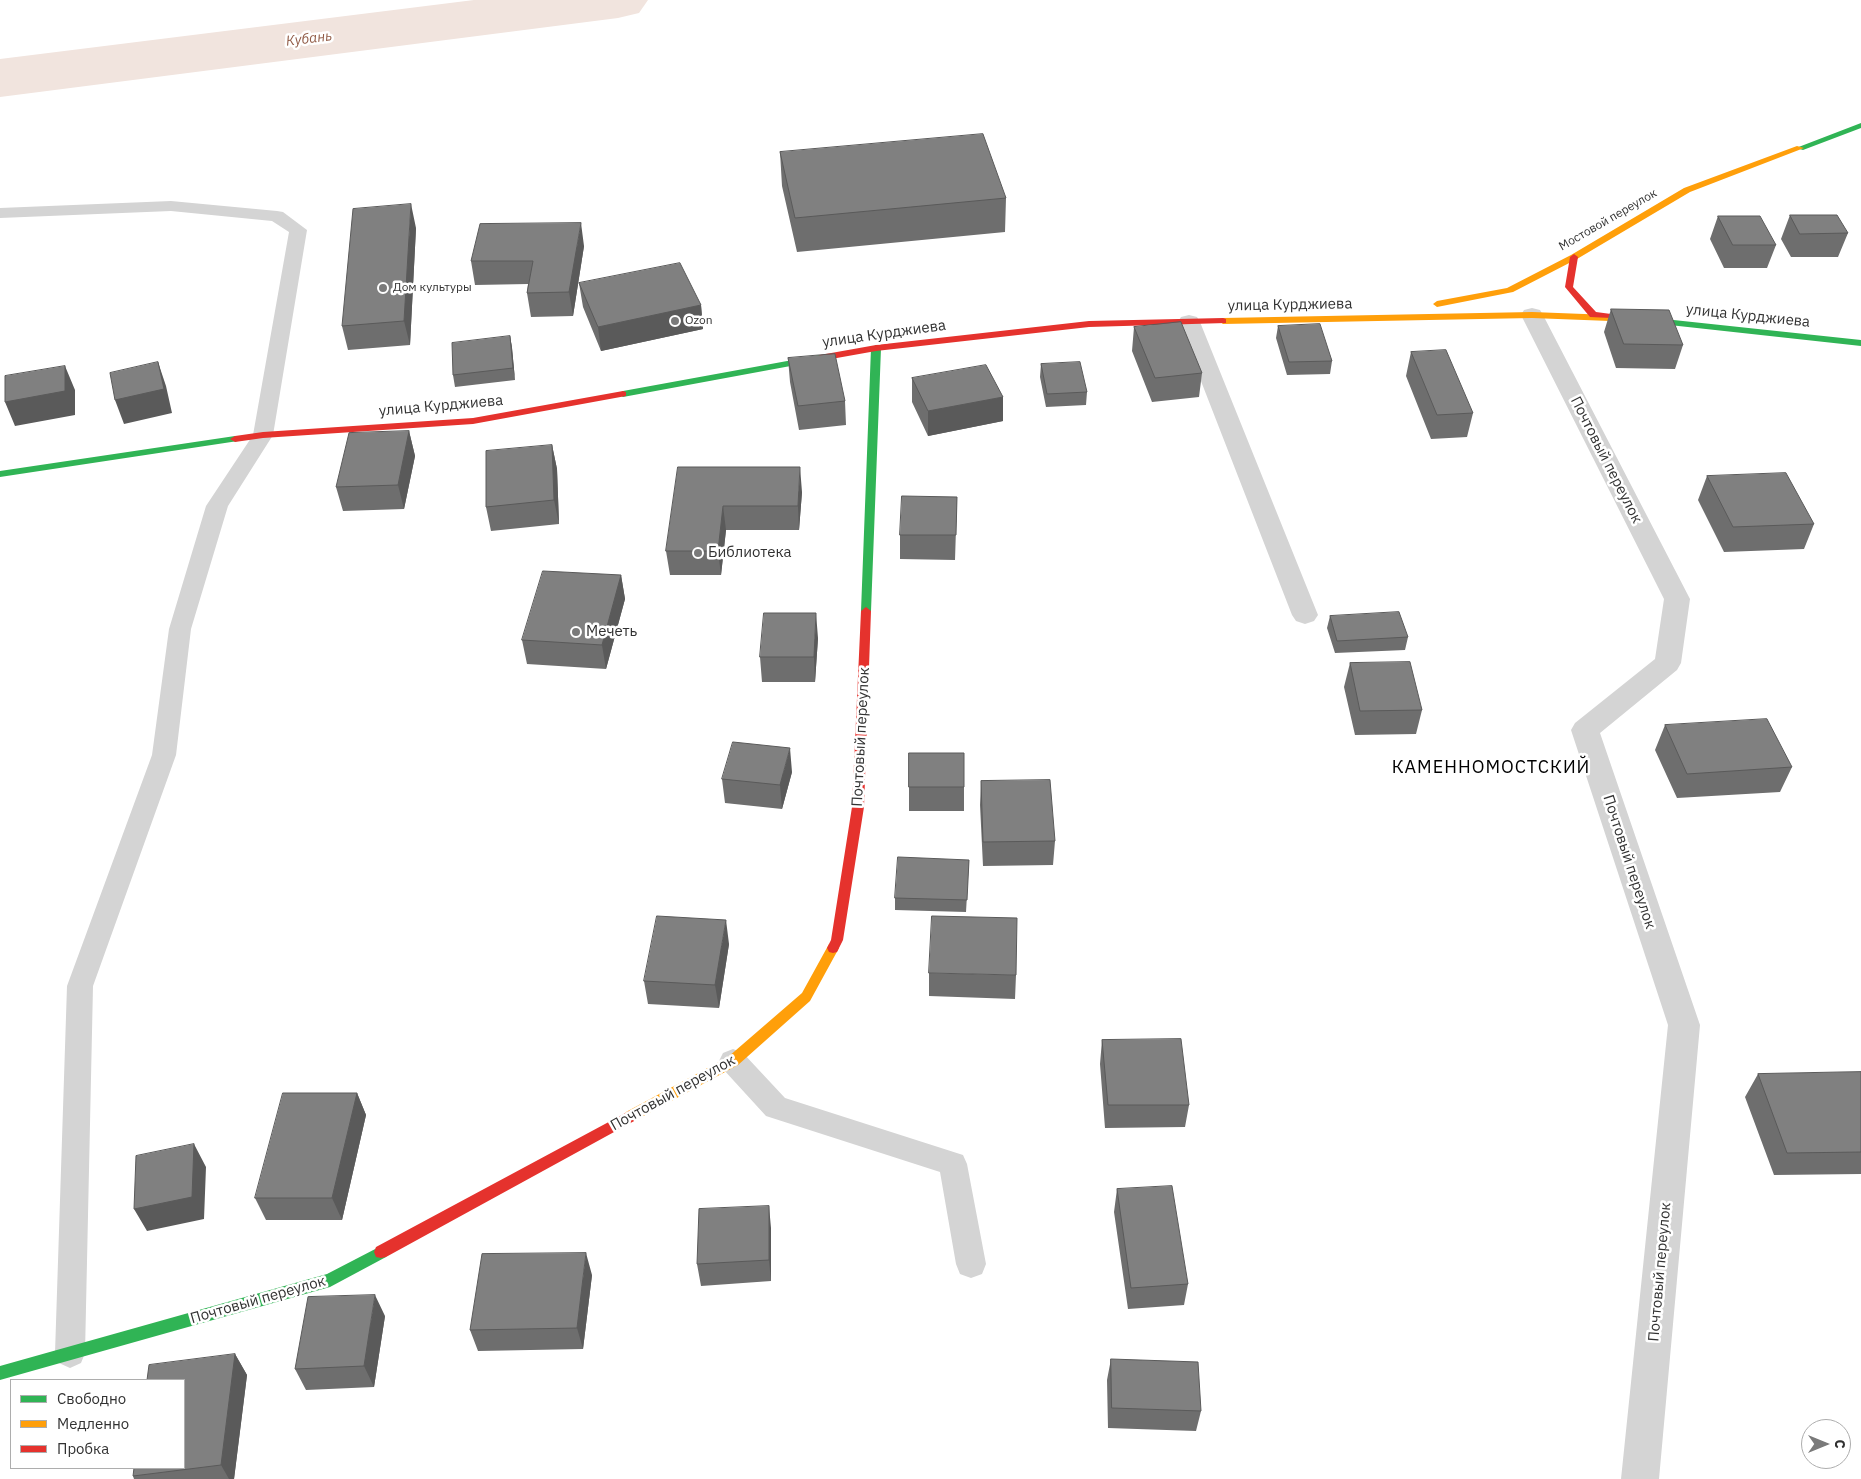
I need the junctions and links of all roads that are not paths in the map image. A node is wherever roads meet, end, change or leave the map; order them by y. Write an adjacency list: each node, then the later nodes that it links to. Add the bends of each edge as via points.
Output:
1 (1861, 125): 3 (street, Мостовой переулок, via 1687,190)
2 (0, 213): 10 (lane, via 171,206 277,216 298,230)
3 (1574, 257): 5 (street, Мостовой переулок, via 1510,290); 6 (street, улица Курджиева, via 1569,287 1593,314)
4 (1532, 315): 5 (street, улица Курджиева); 6 (street, улица Курджиева); 17 (street, Почтовый переулок, via 1676,598 1668,663 1586,730 1684,1026)
5 (1364, 318): 7 (street, улица Курджиева)
6 (1631, 319): 8 (street, улица Курджиева)
7 (1189, 322): 9 (street, улица Курджиева, via 1089,324); 12 (street)
8 (1861, 343)
9 (876, 348): 10 (street, улица Курджиева, via 473,421); 13 (street, Почтовый переулок, via 858,807 837,940 806,997)
10 (263, 434): 11 (street, улица Курджиева); 15 (lane, via 217,506 180,629 164,755 80,986)
11 (0, 474)
12 (1305, 615)
13 (734, 1061): 14 (lane, via 776,1107 953,1164); 15 (street, Почтовый переулок, via 330,1280)
14 (971, 1264)
15 (70, 1353): 16 (street, Почтовый переулок)
16 (0, 1373)
17 (1640, 1479)

